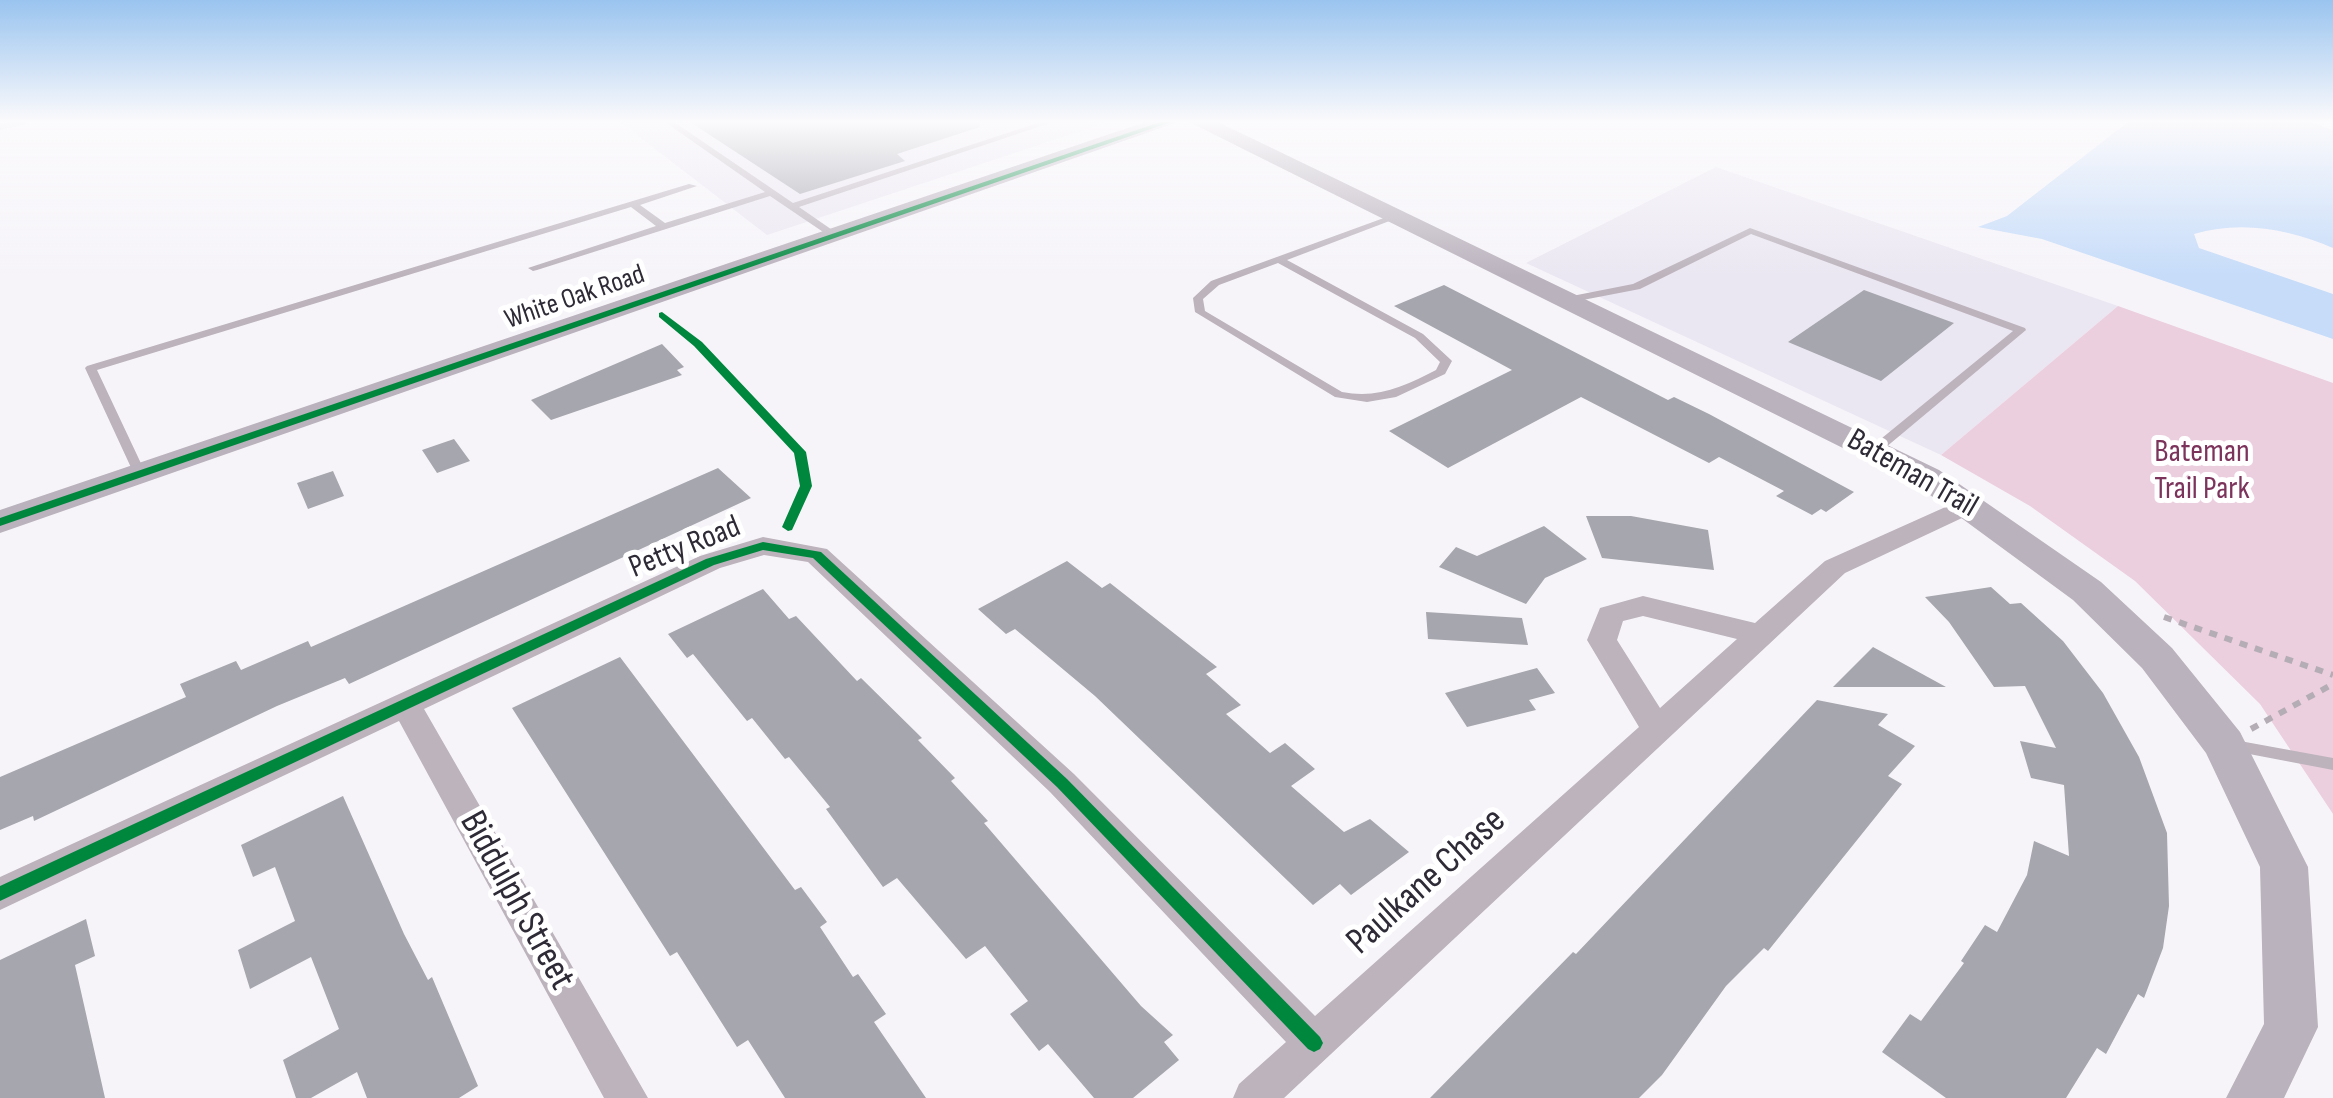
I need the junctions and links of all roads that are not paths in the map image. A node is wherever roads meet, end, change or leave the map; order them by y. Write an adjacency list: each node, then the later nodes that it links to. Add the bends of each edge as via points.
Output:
1 (744, 173): 6 (lane)
2 (892, 173): 8 (lane)
3 (1018, 173): 11 (street, White Oak Road)
4 (1305, 173): 9 (street, Bateman Trail)
5 (692, 186): 7 (lane)
6 (772, 192): 8 (lane); 10 (lane)
7 (633, 204): 10 (lane); 16 (lane, via 91,368)
8 (792, 206): 11 (lane)
9 (1395, 217): 12 (lane); 14 (street, Bateman Trail)
10 (664, 226): 13 (lane)
11 (836, 236): 16 (street, White Oak Road)
12 (1279, 260): 12 (lane, via 1215,283 1198,298 1200,312 1339,395 1385,398 1441,372 1446,361 1419,336)
13 (534, 268)
14 (1567, 300): 15 (street, Bateman Trail); 15 (lane, via 1636,287 1750,231 2021,330)
15 (1875, 450): 17 (street, Bateman Trail)
16 (140, 474): 18 (street, White Oak Road)
17 (1970, 504): 19 (street, Paulkane Chase, via 1834,566); 22 (street, Bateman Trail, via 2088,590 2157,658)
18 (0, 522)
19 (1760, 635): 21 (street, Paulkane Chase); 21 (street, via 1643,606 1610,615 1602,640)
20 (405, 704): 24 (street, Petty Road); 25 (street, Petty Road, via 710,562 763,546 816,555 1062,783); 26 (street, Biddulph Street)
21 (1657, 730): 25 (street, Paulkane Chase)
22 (2224, 744): 23 (lane); 28 (street, Bateman Trail, via 2284,867 2291,1027)
23 (2333, 764)
24 (0, 894)
25 (1314, 1043): 27 (street, Paulkane Chase)
26 (627, 1098)
27 (1254, 1098)
28 (2254, 1098)

